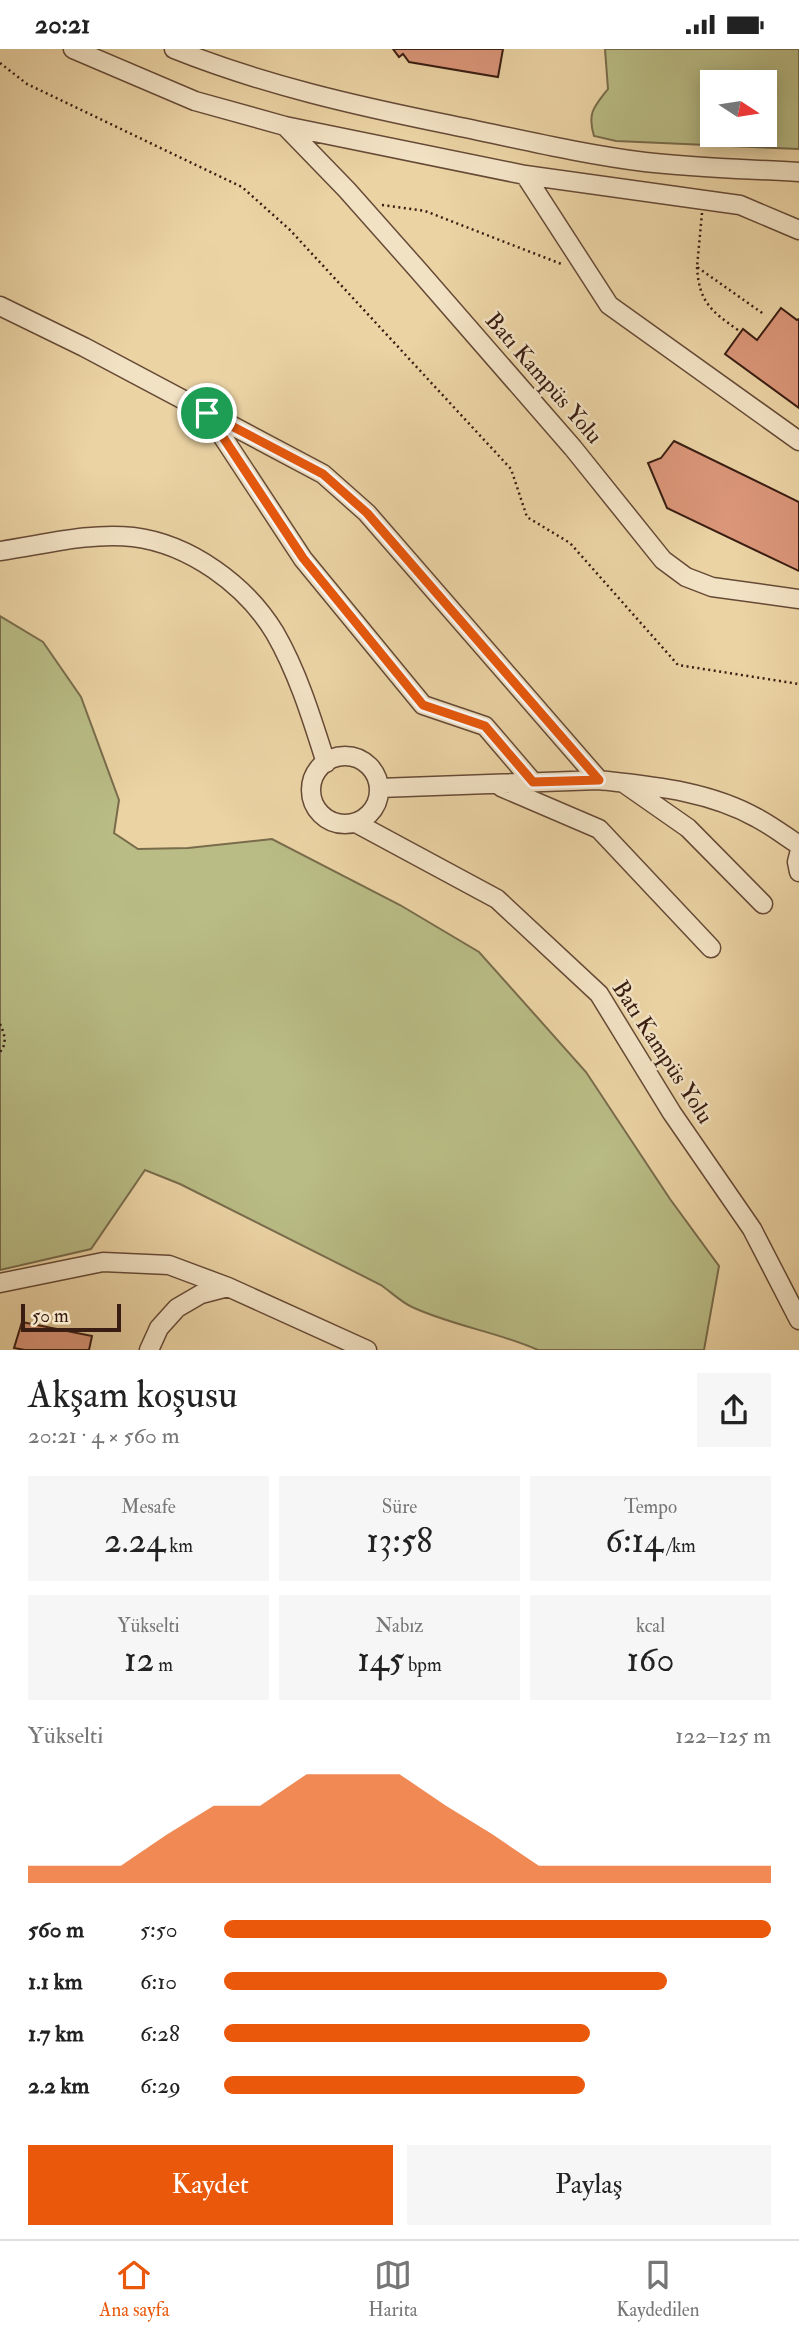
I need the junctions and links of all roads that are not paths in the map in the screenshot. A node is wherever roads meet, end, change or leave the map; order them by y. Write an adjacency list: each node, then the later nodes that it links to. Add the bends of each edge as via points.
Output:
1 (73, 49): 3 (street, via 195,101)
2 (174, 49): 4 (street, via 282,86 527,141 642,162)
3 (285, 126): 5 (street); 11 (street, Batı Kampüs Yolu, via 418,270 573,448 663,560 686,577 712,587)
4 (799, 172)
5 (525, 175): 6 (street, via 740,205); 9 (street, via 609,305)
6 (799, 230)
7 (0, 306): 8 (street)
8 (207, 413): 13 (street, via 323,474 344,491); 14 (street, via 303,558 423,705 485,726)
9 (799, 441)
10 (0, 551): 12 (street, via 133,537 200,560 237,588 274,632 309,710)
11 (799, 599)
12 (326, 763): 17 (street, via 342,756 363,761); 18 (street, Batı Kampüs Yolu, via 311,786 316,808 334,823)
13 (599, 780): 14 (street); 15 (street)
14 (533, 782): 16 (street)
15 (622, 782): 19 (street, via 668,787 714,800 756,817); 22 (street, via 688,828)
16 (494, 784): 17 (street); 23 (street, via 599,829)
17 (379, 788): 18 (street, via 374,809)
18 (356, 823): 26 (street, Batı Kampüs Yolu, via 497,899 599,994 672,1113 752,1229)
19 (799, 845)
20 (799, 854): 21 (street)
21 (799, 872)
22 (763, 904)
23 (711, 948)
24 (0, 1283): 25 (street, via 103,1262 169,1265)
25 (228, 1287): 27 (street, via 201,1294 177,1308 159,1328); 28 (street)
26 (799, 1320)
27 (149, 1350)
28 (367, 1350)

